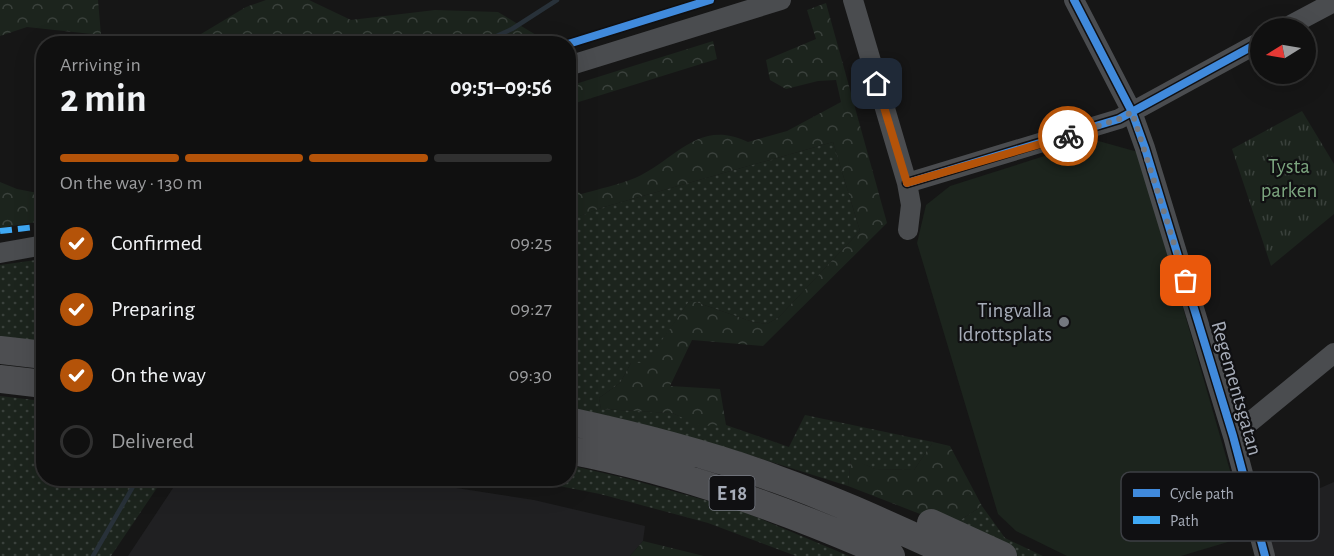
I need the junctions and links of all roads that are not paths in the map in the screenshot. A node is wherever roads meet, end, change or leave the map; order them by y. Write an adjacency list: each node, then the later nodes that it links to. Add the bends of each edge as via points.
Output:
1 (782, 0): 7 (street)
2 (853, 0): 9 (street)
3 (1074, 0): 8 (street, Regementsgatan)
4 (1334, 2): 5 (street)
5 (1304, 18)
6 (1250, 47): 8 (street)
7 (576, 64)
8 (1132, 112): 9 (street, via 1090,129); 19 (street, Regementsgatan)
9 (907, 183): 10 (street, via 911,205)
10 (908, 230)
11 (36, 246): 12 (street)
12 (0, 253)
13 (0, 350): 15 (highway)
14 (1334, 353): 19 (street)
15 (36, 354)
16 (0, 379): 17 (highway)
17 (36, 383)
18 (576, 423): 22 (highway, E 18)
19 (1233, 436): 21 (street, Regementsgatan)
20 (576, 452): 24 (highway, E 18, via 716,487)
21 (1243, 472)
22 (776, 478): 25 (highway, E 18); 26 (highway, via 927,521)
23 (1261, 541): 27 (street, Regementsgatan)
24 (891, 556)
25 (957, 556)
26 (1003, 556)
27 (1265, 556)

